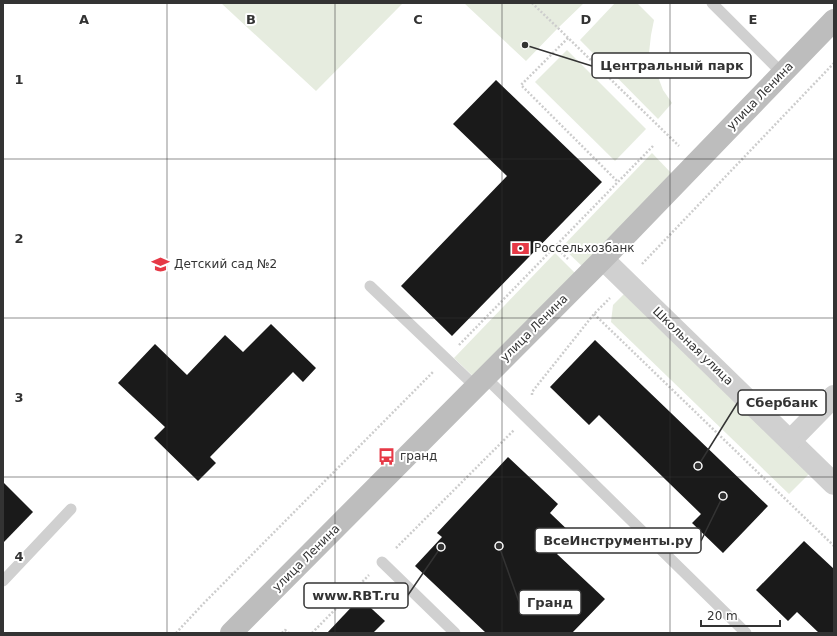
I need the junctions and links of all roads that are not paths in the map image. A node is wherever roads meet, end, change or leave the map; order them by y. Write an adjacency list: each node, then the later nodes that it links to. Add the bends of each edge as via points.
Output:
1 (712, 3): 3 (lane)
2 (834, 20): 3 (street, улица Ленина)
3 (782, 73): 4 (street, улица Ленина)
4 (603, 259): 6 (street, улица Ленина); 8 (street, Школьная улица)
5 (370, 286): 6 (lane, via 446,359)
6 (480, 382): 13 (street, улица Ленина); 15 (lane, via 526,417)
7 (834, 396): 8 (street)
8 (790, 441): 9 (street, Школьная улица)
9 (834, 484)
10 (71, 509): 12 (lane)
11 (382, 562): 14 (lane)
12 (3, 581)
13 (232, 633)
14 (455, 633)
15 (746, 633)

